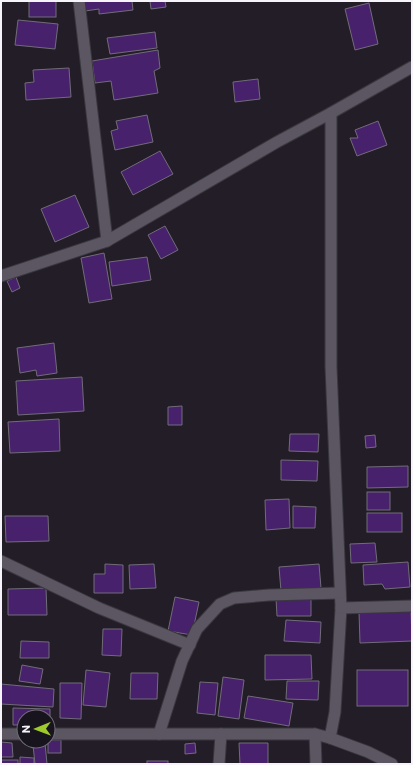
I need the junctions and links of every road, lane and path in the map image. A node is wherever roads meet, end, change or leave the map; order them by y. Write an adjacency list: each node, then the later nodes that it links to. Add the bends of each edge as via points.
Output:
1 (80, 1): 4 (street)
2 (412, 66): 3 (street)
3 (331, 113): 4 (street); 7 (street, via 331,367)
4 (107, 241): 5 (street)
5 (1, 276)
6 (1, 562): 10 (street, via 99,608)
7 (340, 593): 9 (street); 10 (street, via 227,600 197,629)
8 (412, 606): 9 (street)
9 (340, 608): 17 (street)
10 (190, 645): 14 (street, via 182,661)
11 (1, 734): 12 (street)
12 (16, 734)
13 (56, 734): 14 (street)
14 (159, 734): 15 (street)
15 (221, 734): 16 (street); 18 (street)
16 (315, 734): 17 (street); 19 (street)
17 (331, 734): 20 (street)
18 (219, 764)
19 (316, 764)
20 (392, 764)

